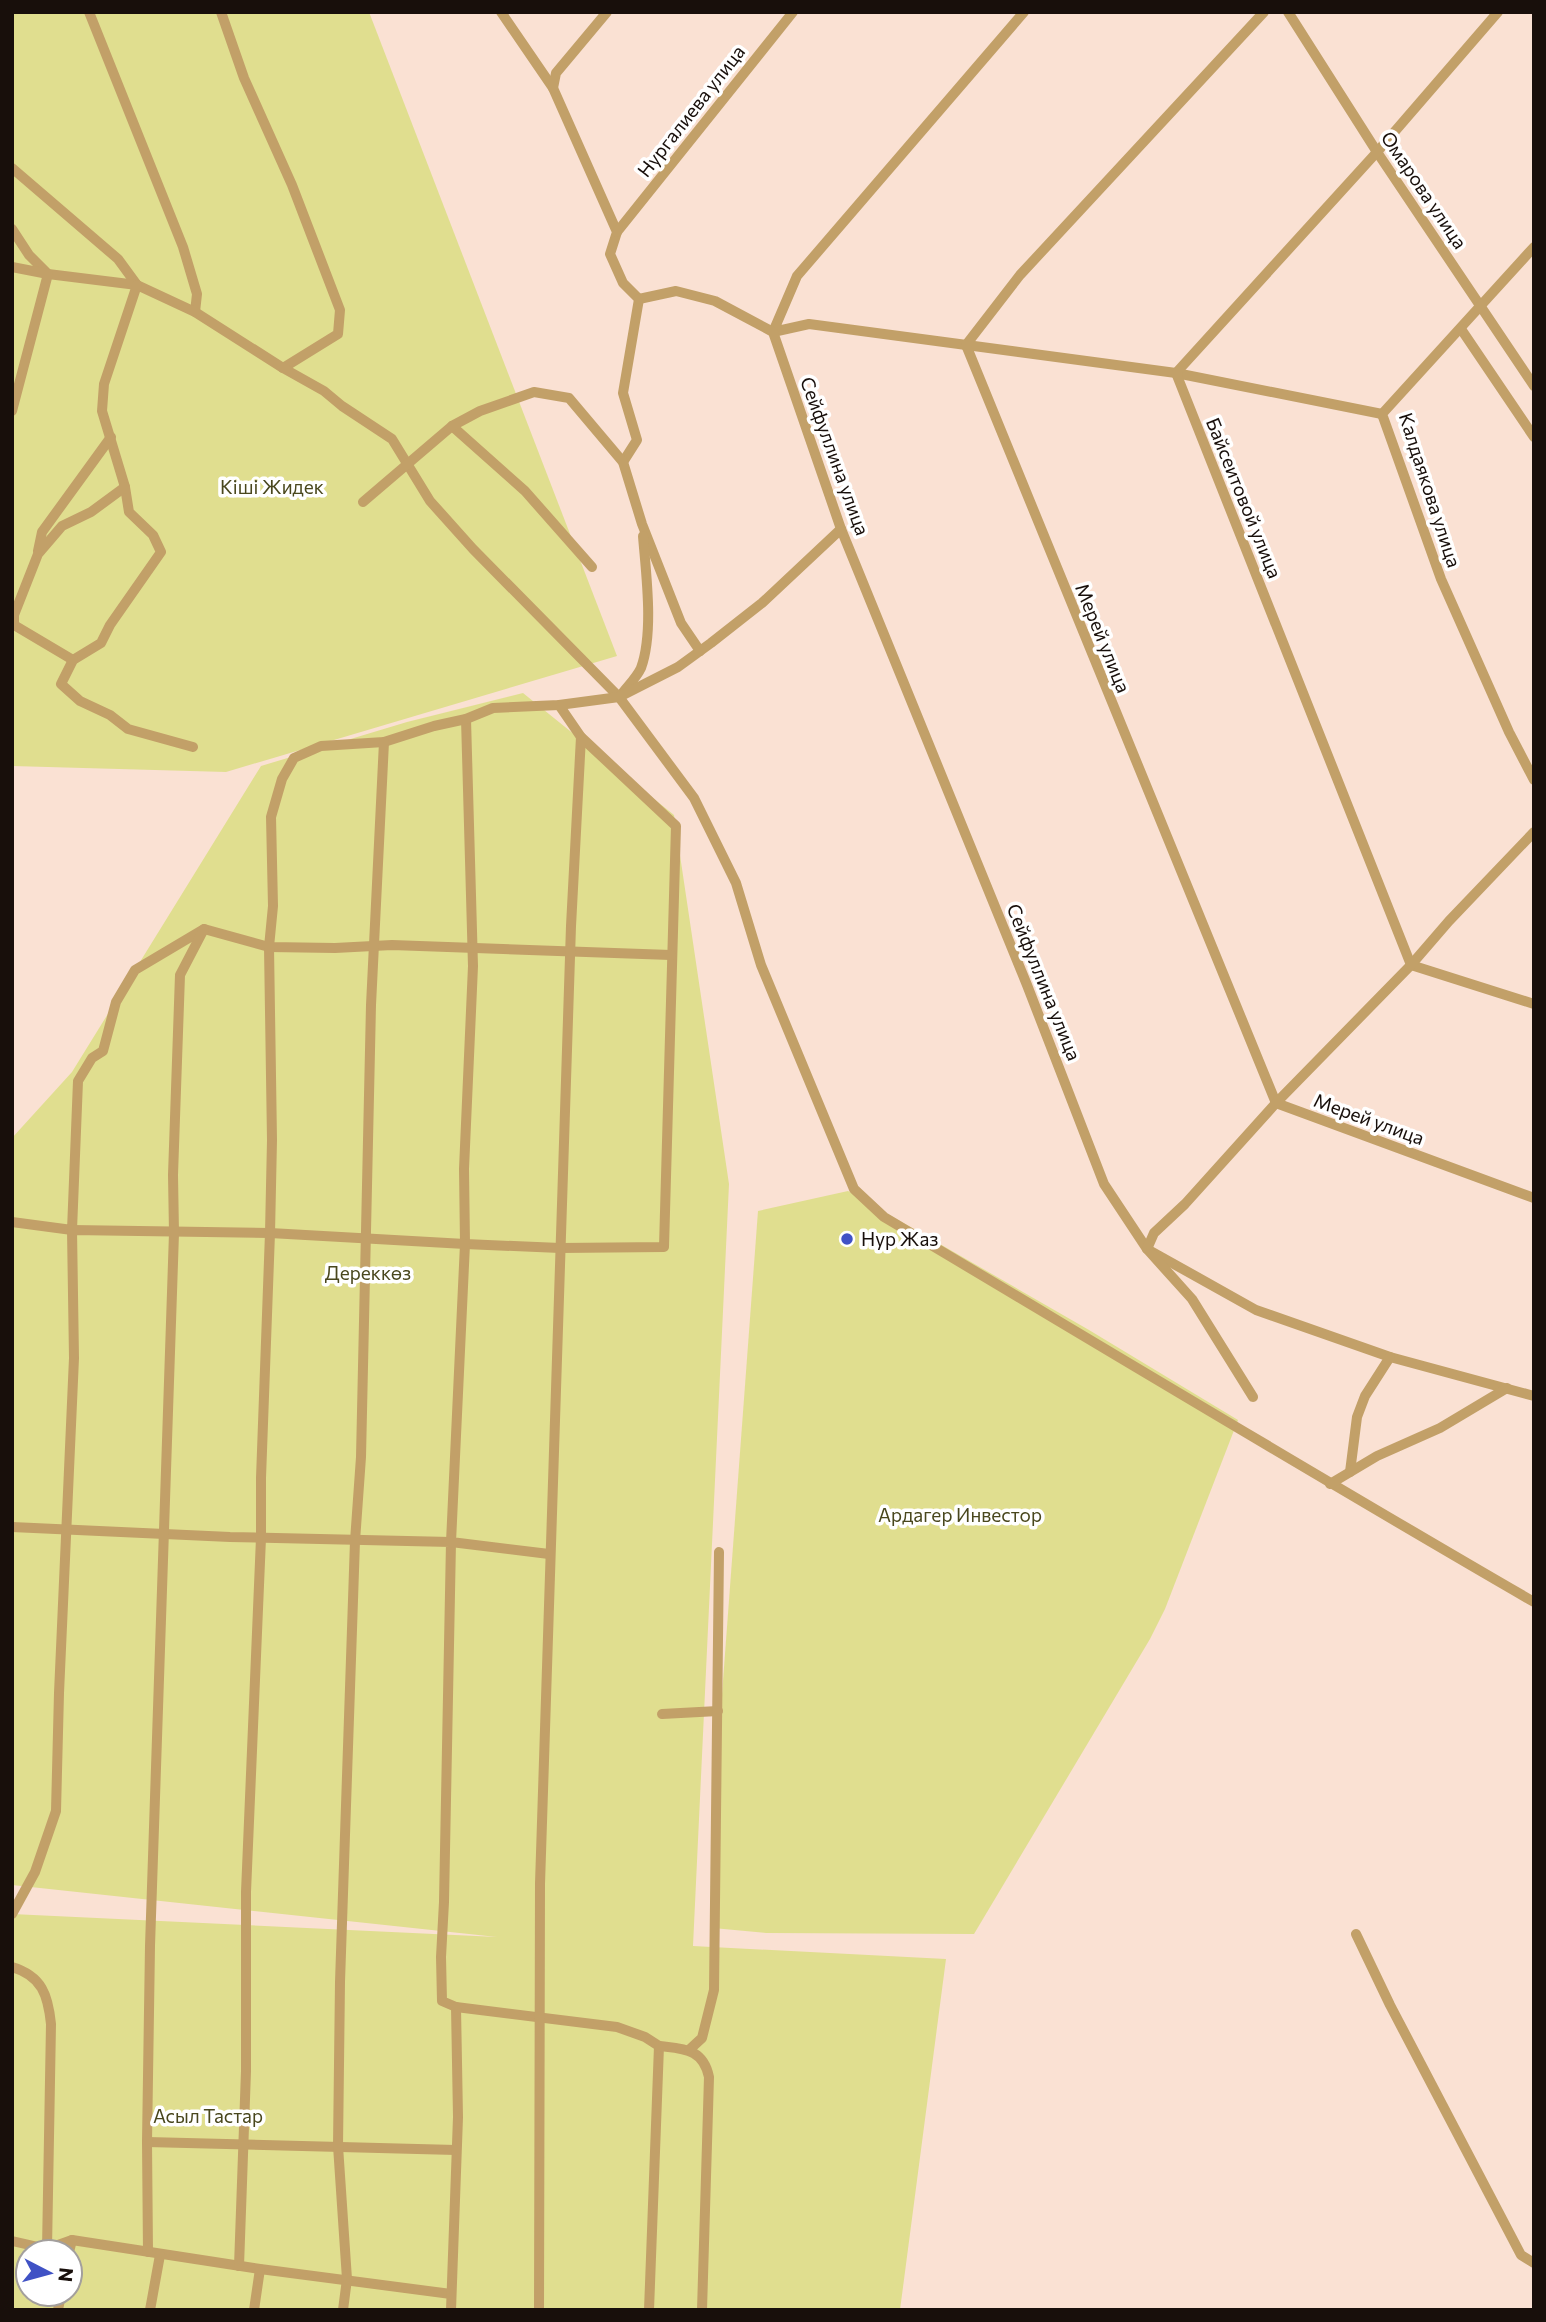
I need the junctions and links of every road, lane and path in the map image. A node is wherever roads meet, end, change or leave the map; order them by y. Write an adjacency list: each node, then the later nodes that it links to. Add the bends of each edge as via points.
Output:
1 (89, 12): 22 (street, via 183,247 197,294)
2 (220, 12): 26 (street, via 340,310 338,334)
3 (501, 12): 10 (street)
4 (607, 12): 10 (street, via 556,73)
5 (793, 12): 15 (street, Нургалиева улица)
6 (1024, 12): 24 (street, via 797,276)
7 (1264, 12): 25 (street, via 1020,275)
8 (1288, 12): 11 (street, Омарова улица)
9 (1497, 12): 11 (street)
10 (553, 88): 15 (street)
11 (1377, 152): 21 (street, Омарова улица); 27 (street)
12 (12, 158): 13 (street)
13 (15, 170): 19 (street, via 118,259)
14 (12, 229): 18 (street)
15 (617, 232): 20 (street, via 610,254 623,283)
16 (1534, 247): 21 (street, Калдаякова улица)
17 (13, 271): 18 (street)
18 (48, 274): 19 (street); 29 (street)
19 (137, 285): 22 (street); 32 (street, via 104,384 102,411)
20 (639, 299): 24 (street, via 677,291 715,301); 34 (street, via 623,393 636,440)
21 (1480, 305): 23 (street, Калдаякова улица); 28 (street, Омарова улица)
22 (195, 312): 26 (street)
23 (1461, 329): 30 (street, Калдаякова улица); 33 (street)
24 (773, 332): 25 (street, via 809,324); 39 (street, Сейфуллина улица)
25 (966, 345): 27 (street); 61 (street, Мерей улица)
26 (283, 368): 35 (street, via 392,439)
27 (1176, 373): 30 (street); 59 (street, Байсеитовой улица)
28 (1534, 386)
29 (12, 411)
30 (1382, 414): 51 (street, Калдаякова улица, via 1441,579)
31 (452, 426): 34 (street, via 534,392 569,398); 35 (street); 41 (street, via 525,491)
32 (111, 437): 36 (street); 40 (street, via 42,532)
33 (1534, 437)
34 (623, 462): 38 (street)
35 (407, 465): 37 (street); 45 (street, via 430,501 472,549)
36 (125, 487): 40 (street, via 62,526); 44 (street, via 129,512 153,535 161,552 101,643)
37 (363, 502)
38 (642, 524): 43 (street, via 681,623); 45 (street, via 649,611 645,645 640,670)
39 (841, 529): 43 (street, via 761,603); 70 (street, Сейфуллина улица, via 1104,1184)
40 (38, 554): 42 (street)
41 (592, 567)
42 (13, 625): 44 (street)
43 (700, 651): 45 (street)
44 (73, 660): 50 (street, via 61,684 80,701 128,729)
45 (619, 697): 46 (street); 76 (street, via 694,798 736,883 761,965 854,1189 884,1217)
46 (559, 705): 47 (street, via 493,708); 48 (street)
47 (466, 719): 49 (street); 56 (street)
48 (581, 737): 57 (street); 58 (street, via 676,826)
49 (384, 742): 54 (street, via 321,746 294,758 282,779 271,817); 55 (street)
50 (193, 747)
51 (1534, 780)
52 (1534, 832): 59 (street)
53 (204, 929): 54 (street); 64 (street, via 135,970 116,1002 103,1051 92,1058 78,1082); 65 (street, via 180,975)
54 (269, 947): 55 (street); 66 (street)
55 (374, 947): 56 (street); 67 (street)
56 (472, 948): 57 (street); 68 (street)
57 (570, 951): 58 (street); 69 (street)
58 (671, 954): 69 (street, via 664,1247)
59 (1411, 965): 60 (street); 61 (street)
60 (1534, 1004)
61 (1276, 1103): 62 (street, Мерей улица); 70 (street, via 1154,1233)
62 (1534, 1198)
63 (12, 1222): 64 (street)
64 (72, 1230): 65 (street); 78 (street, via 74,1359)
65 (174, 1233): 66 (street); 79 (street)
66 (270, 1233): 67 (street); 80 (street)
67 (366, 1239): 68 (street); 81 (street)
68 (465, 1244): 69 (street); 82 (street)
69 (560, 1248): 84 (street)
70 (1147, 1249): 71 (street, Сейфуллина улица, via 1256,1310); 74 (street, via 1192,1299)
71 (1390, 1357): 72 (street, Сейфуллина улица); 75 (street, via 1365,1395 1357,1417)
72 (1507, 1388): 73 (street, Сейфуллина улица); 75 (street)
73 (1534, 1396)
74 (1253, 1397)
75 (1350, 1472): 76 (street)
76 (1330, 1484): 85 (street)
77 (12, 1527): 78 (street)
78 (67, 1529): 79 (street); 88 (street, via 56,1811 35,1872)
79 (164, 1534): 80 (street); 95 (street)
80 (261, 1538): 81 (street); 96 (street, via 246,1892)
81 (355, 1541): 82 (street); 97 (street)
82 (452, 1542): 84 (street); 91 (street, via 441,1957 442,2001)
83 (719, 1552): 86 (street)
84 (550, 1554): 92 (street)
85 (1534, 1602)
86 (718, 1712): 87 (street); 94 (street, via 714,1990 702,2038)
87 (662, 1714)
88 (12, 1914)
89 (1356, 1934): 102 (street, via 1521,2255)
90 (12, 1967): 99 (street, via 27,1971 48,1997)
91 (456, 2007): 92 (street); 98 (street)
92 (540, 2018): 93 (street, via 617,2027); 111 (street)
93 (659, 2046): 94 (street); 112 (street)
94 (689, 2050): 113 (street, via 702,2059 709,2077)
95 (147, 2143): 96 (street); 101 (street)
96 (243, 2145): 97 (street); 103 (street)
97 (338, 2146): 98 (street); 105 (street)
98 (456, 2150): 106 (street)
99 (47, 2238)
100 (84, 2247): 101 (street)
101 (154, 2254): 103 (street); 107 (street)
102 (1534, 2263)
103 (239, 2266): 104 (street)
104 (260, 2269): 105 (street); 108 (street)
105 (347, 2279): 106 (street); 109 (street)
106 (451, 2294): 110 (street)
107 (150, 2310)
108 (254, 2310)
109 (342, 2310)
110 (451, 2310)
111 (539, 2310)
112 (649, 2310)
113 (702, 2310)

